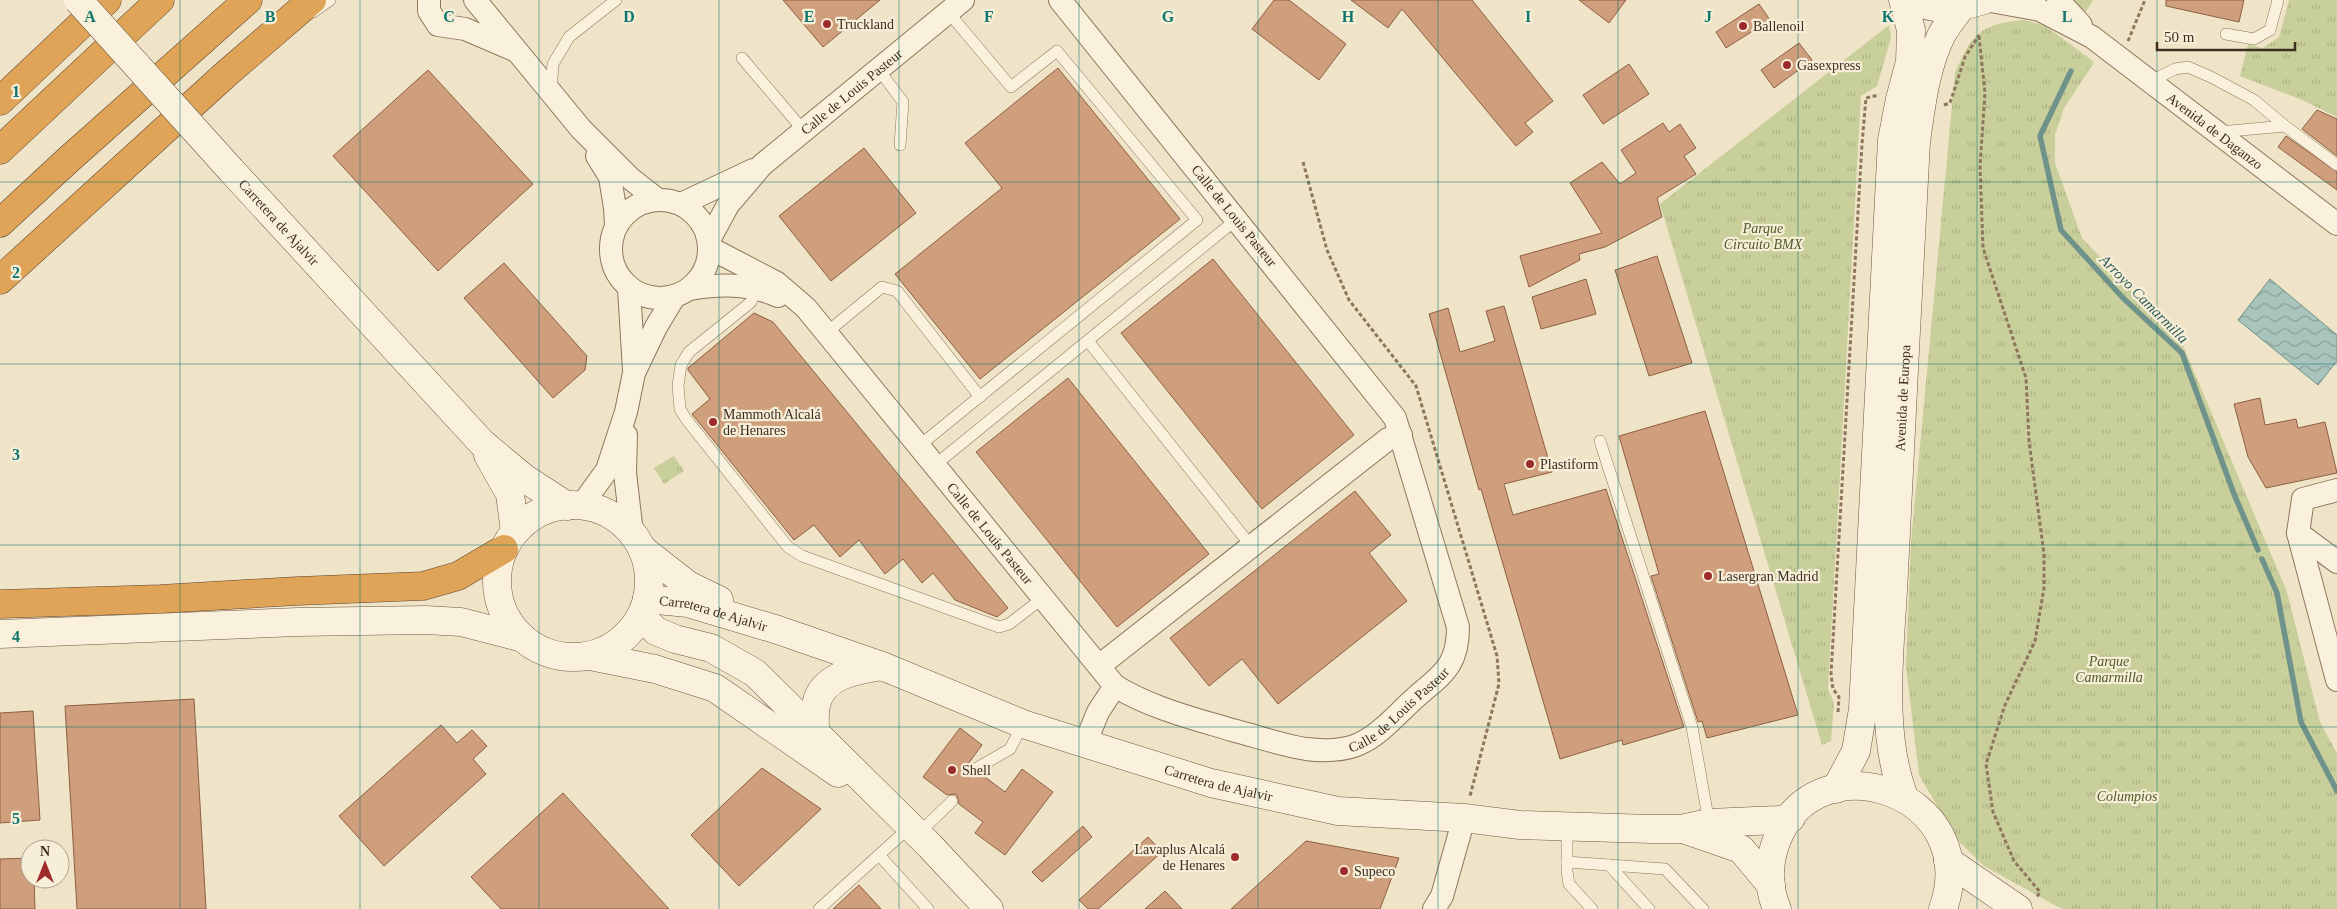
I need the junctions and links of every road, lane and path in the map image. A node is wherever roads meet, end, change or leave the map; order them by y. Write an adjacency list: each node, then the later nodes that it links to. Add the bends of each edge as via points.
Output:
1 (78, 0): 59 (street, Carretera de Ajalvir, bridge)
2 (95, 0): 26 (highway)
3 (107, 0): 30 (highway)
4 (160, 0): 37 (highway)
5 (248, 0): 43 (highway)
6 (312, 0): 25 (highway)
7 (330, 0): 25 (lane)
8 (429, 0): 22 (street, via 429,11 438,24 466,30)
9 (475, 0): 22 (street)
10 (616, 0): 28 (lane, via 569,37 553,64)
11 (1060, 0): 42 (street, Calle de Louis Pasteur)
12 (1903, 0): 85 (street, Avenida de Europa, via 1911,30 1910,62 1892,140 1863,709 1856,751)
13 (1910, 0): 17 (street, via 1940,8)
14 (2058, 0): 20 (street, Avenida de Daganzo)
15 (2145, 0): 21 (path)
16 (2278, 0): 19 (lane, via 2270,30 2254,39)
17 (1977, 2): 20 (street, Avenida de Daganzo, via 2040,10); 86 (street, Avenida de Europa, via 1941,36 1921,103 1916,142 1897,486 1889,715 1892,756)
18 (956, 6): 24 (street, Calle de Louis Pasteur); 55 (lane, via 1011,87 1057,51 1197,220)
19 (2226, 34)
20 (2092, 37): 27 (street, Avenida de Daganzo)
21 (2127, 44)
22 (517, 52): 28 (street)
23 (742, 58): 34 (lane)
24 (880, 70): 34 (street, Calle de Louis Pasteur); 36 (lane, via 903,102)
25 (226, 74): 47 (highway)
26 (0, 80)
27 (2151, 81): 32 (lane, via 2175,69 2188,67 2254,100); 35 (street, Avenida de Daganzo)
28 (551, 93): 33 (street)
29 (1882, 96): 80 (path, via 1866,98 1862,144 1831,674 1833,690 1839,696)
30 (0, 101)
31 (1940, 106): 99 (path, via 1950,104 1965,57 1979,35 1985,93 1980,166 1983,248 2026,378 2029,441 2044,554 2044,588 2035,640 2004,705 1986,764 1993,812 2014,861 2040,892)
32 (2285, 126): 35 (lane); 38 (lane)
33 (581, 130): 40 (street); 45 (street, via 610,177)
34 (804, 131): 39 (street, Calle de Louis Pasteur)
35 (2218, 132): 44 (street, Avenida de Daganzo)
36 (900, 145)
37 (0, 150)
38 (2337, 164)
39 (762, 165): 41 (street, Calle de Louis Pasteur); 46 (street, Calle de Louis Pasteur, via 728,205)
40 (658, 200): 41 (street); 45 (street, via 641,204 626,213)
41 (681, 204): 46 (street, via 703,225)
42 (1237, 219): 53 (lane); 57 (street, Calle de Louis Pasteur, via 1385,403)
43 (0, 223)
44 (2337, 224)
45 (616, 226): 48 (street, via 610,243 611,260 618,276)
46 (709, 244): 50 (street, via 708,263 701,278); 51 (street, Calle de Louis Pasteur, via 777,283)
47 (0, 280)
48 (629, 288): 50 (street, via 643,296 659,299); 54 (street)
49 (756, 288): 50 (street, Calle de Louis Pasteur, via 722,284); 51 (street, Calle de Louis Pasteur); 69 (lane, via 751,302 689,352 682,365 678,386 680,409 788,547 802,556 999,627 1009,624)
50 (682, 293): 54 (street, via 656,327)
51 (806, 308): 52 (street, Calle de Louis Pasteur)
52 (826, 332): 55 (lane, via 882,287 896,291); 60 (street, Calle de Louis Pasteur)
53 (1088, 341): 61 (lane); 67 (lane)
54 (634, 373): 56 (street)
55 (980, 397): 60 (lane)
56 (626, 412): 63 (street, via 607,470); 66 (street, via 625,473)
57 (1401, 435): 67 (street, via 1388,439); 79 (street, Calle de Louis Pasteur, via 1458,627 1458,646 1454,660 1441,674 1375,733 1359,744 1335,749 1307,749 1176,713)
58 (1600, 441): 90 (lane, via 1692,727)
59 (482, 443): 63 (street, Carretera de Ajalvir, via 524,478); 65 (street, Carretera de Ajalvir, via 510,494)
60 (919, 446): 61 (street, Calle de Louis Pasteur)
61 (935, 465): 69 (street, Calle de Louis Pasteur)
62 (2337, 490): 64 (street, via 2303,499)
63 (574, 506): 65 (street, via 547,510 530,519); 66 (street, via 600,510 618,520)
64 (2298, 533): 68 (street); 78 (street)
65 (509, 541): 70 (highway, via 458,576 423,586); 74 (street, via 497,573 498,597 507,619)
66 (637, 541): 71 (street, via 649,574); 72 (street, Carretera de Ajalvir, via 688,585)
67 (1251, 546): 77 (street)
68 (2337, 562)
69 (1043, 598): 77 (street, Calle de Louis Pasteur)
70 (0, 604)
71 (644, 608): 72 (street, Carretera de Ajalvir, via 688,603); 75 (street, via 628,634); 82 (street, via 656,631 711,648 755,673)
72 (778, 630): 76 (street, Carretera de Ajalvir)
73 (0, 634): 74 (street, via 426,620 461,622)
74 (523, 638): 75 (street, via 543,651 566,657)
75 (590, 656): 91 (street, via 655,669 715,688)
76 (882, 666): 81 (street, Carretera de Ajalvir); 82 (street, via 853,671 823,688 816,705)
77 (1098, 666): 79 (street, Calle de Louis Pasteur)
78 (2337, 680)
79 (1115, 686): 83 (street, via 1098,712)
80 (1838, 714)
81 (1023, 724): 83 (street, Carretera de Ajalvir); 84 (lane, via 1010,748)
82 (815, 733): 91 (street)
83 (1085, 744): 88 (street, Carretera de Ajalvir, via 1211,783 1338,811)
84 (977, 768)
85 (1836, 789): 86 (street, via 1859,785 1882,788); 89 (street, via 1812,799)
86 (1904, 797): 95 (street, via 1925,814 1940,836)
87 (952, 800): 91 (lane)
88 (1464, 818): 92 (street, Carretera de Ajalvir, via 1520,825); 103 (street, via 1442,896)
89 (1791, 818): 90 (street, Carretera de Ajalvir); 98 (street, via 1784,827 1771,861)
90 (1709, 822): 93 (street, Carretera de Ajalvir)
91 (907, 824): 94 (lane); 102 (street)
92 (1567, 826): 93 (street, Carretera de Ajalvir); 96 (lane)
93 (1681, 829): 98 (street, Carretera de Ajalvir, via 1741,850)
94 (879, 855): 100 (lane); 101 (lane)
95 (1948, 861): 99 (street); 107 (street, via 1949,887)
96 (1567, 862): 97 (lane); 104 (lane, via 1569,884)
97 (1609, 865): 105 (lane); 106 (lane, via 1666,869)
98 (1774, 897)
99 (2027, 905)
100 (819, 909)
101 (928, 909)
102 (989, 909)
103 (1434, 909)
104 (1592, 909)
105 (1649, 909)
106 (1703, 909)
107 (1943, 909)

